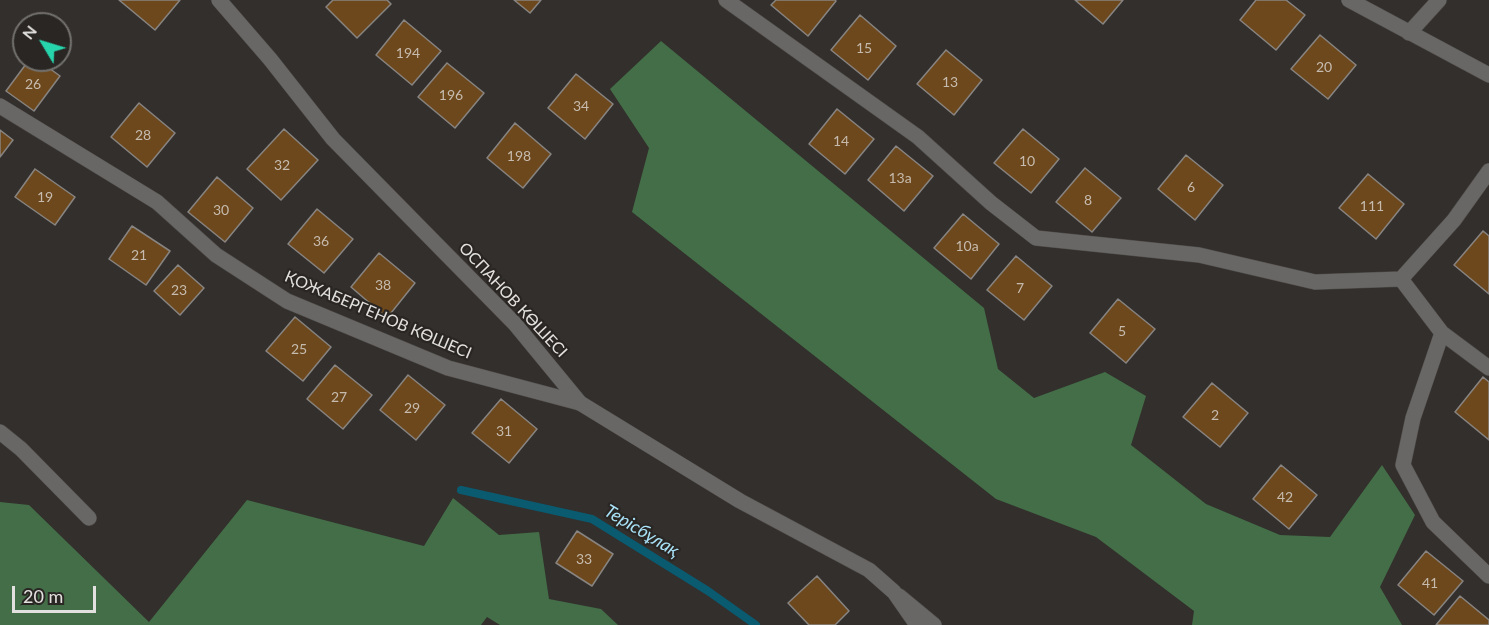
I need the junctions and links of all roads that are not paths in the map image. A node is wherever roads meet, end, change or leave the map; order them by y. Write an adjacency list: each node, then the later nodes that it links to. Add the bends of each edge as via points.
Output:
1 (219, 0): 12 (street, ОСПАНОВ КӨШЕСІ, via 333,139 515,324)
2 (726, 0): 9 (street, via 918,137 1036,238 1199,255 1315,282)
3 (1348, 0): 5 (street)
4 (1439, 0): 5 (street)
5 (1409, 33): 6 (street)
6 (1489, 75)
7 (0, 106): 12 (street, ҚОЖАБЕРГЕНОВ КӨШЕСІ, via 157,202 216,255 287,301 448,368)
8 (1489, 171): 9 (street, via 1454,220)
9 (1401, 279): 10 (street)
10 (1442, 333): 11 (street); 15 (street, via 1413,418 1403,465 1433,522)
11 (1489, 368)
12 (580, 403): 16 (street, ОСПАНОВ КӨШЕСІ, via 740,501 869,570)
13 (0, 432): 14 (street)
14 (89, 518)
15 (1489, 576)
16 (894, 592): 17 (street, ОСПАНОВ КӨШЕСІ); 18 (street)
17 (917, 625)
18 (934, 625)

